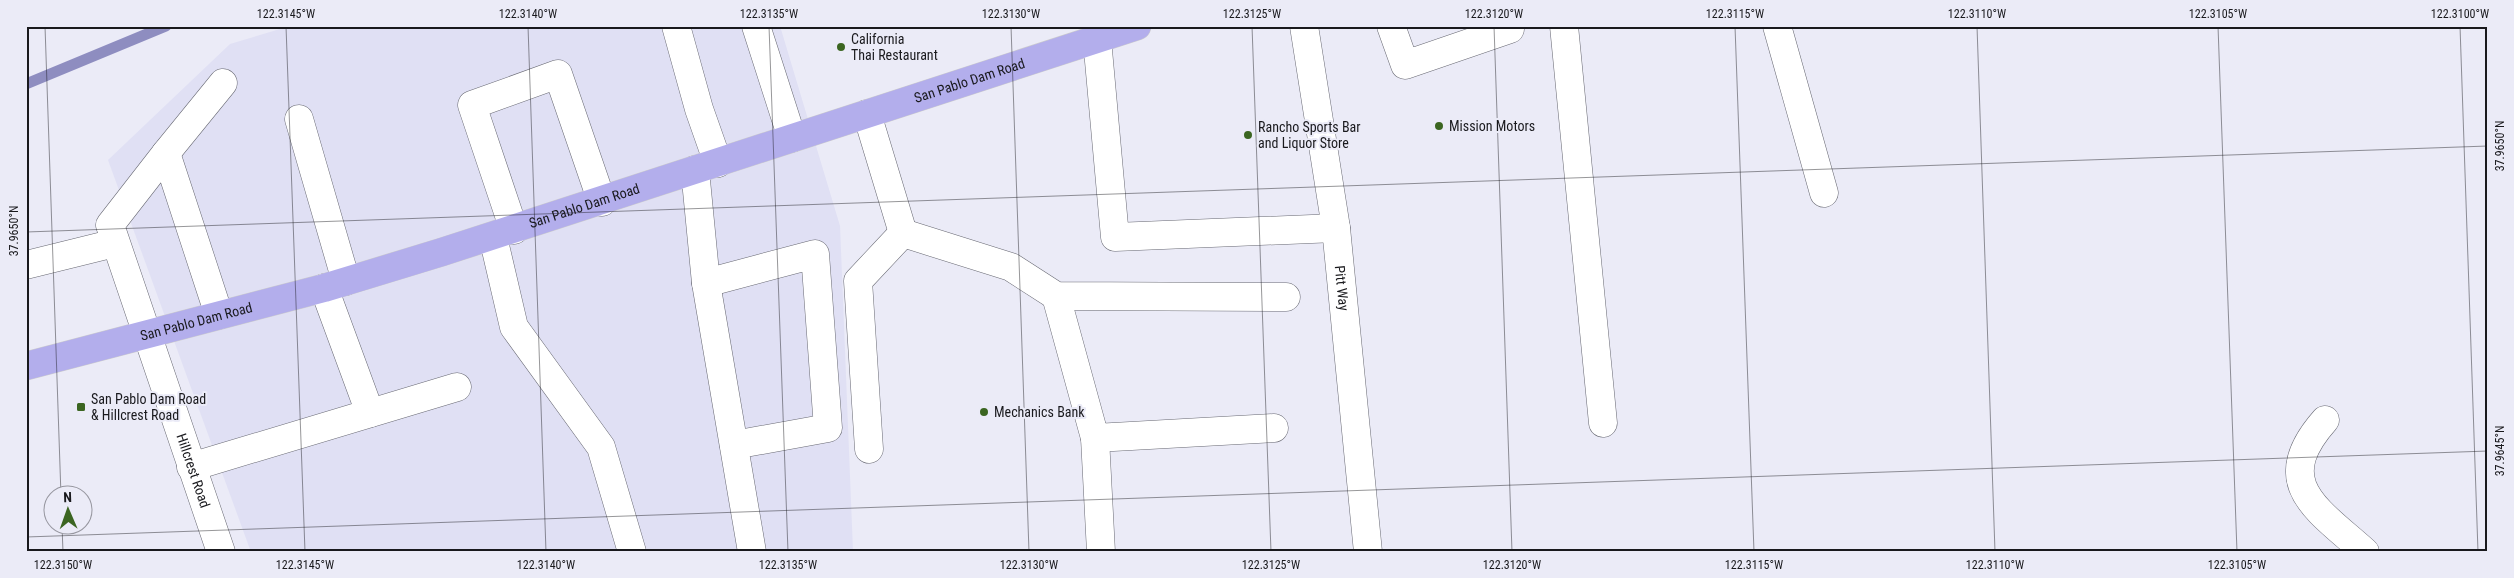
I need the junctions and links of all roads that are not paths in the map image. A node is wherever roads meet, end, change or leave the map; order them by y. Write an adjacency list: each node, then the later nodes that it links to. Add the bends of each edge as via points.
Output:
1 (676, 26): 15 (street, via 699,109)
2 (756, 26): 13 (street)
3 (1137, 26): 9 (main road, San Pablo Dam Road)
4 (1304, 26): 18 (street, Pitt Way)
5 (1391, 26): 8 (street, via 1405,65)
6 (1564, 26): 33 (street)
7 (1777, 26): 16 (street)
8 (1510, 29)
9 (1097, 39): 11 (main road, San Pablo Dam Road); 18 (street, via 1115,237)
10 (223, 83): 14 (street)
11 (867, 114): 13 (main road, San Pablo Dam Road); 20 (street)
12 (299, 119): 24 (street)
13 (792, 138): 15 (main road, San Pablo Dam Road)
14 (166, 154): 21 (street, Hillcrest Road, via 110,225); 27 (street)
15 (707, 167): 17 (main road, San Pablo Dam Road); 23 (street)
16 (1824, 192)
17 (602, 202): 19 (main road, San Pablo Dam Road); 19 (street, via 558,74 472,105)
18 (1336, 228): 43 (street, Pitt Way)
19 (503, 233): 24 (main road, San Pablo Dam Road); 40 (street, via 514,327 602,447)
20 (903, 233): 25 (street, via 1011,267); 37 (street, via 858,281)
21 (115, 243): 22 (street); 28 (street, Hillcrest Road)
22 (26, 265)
23 (706, 283): 36 (street); 36 (street, via 814,254 828,428)
24 (335, 284): 27 (main road, San Pablo Dam Road); 31 (street)
25 (1056, 296): 26 (street); 35 (street)
26 (1286, 297)
27 (219, 314): 28 (main road, San Pablo Dam Road)
28 (146, 334): 29 (main road, San Pablo Dam Road); 38 (street, Hillcrest Road)
29 (26, 366)
30 (457, 387): 31 (street)
31 (370, 413): 38 (street)
32 (2325, 420): 44 (street, via 2309,438 2300,456 2301,486 2312,504)
33 (1603, 423)
34 (1274, 428): 35 (street)
35 (1095, 438): 42 (street)
36 (734, 445): 41 (street)
37 (869, 449)
38 (191, 467): 39 (street, Hillcrest Road)
39 (221, 552)
40 (632, 552)
41 (752, 552)
42 (1101, 552)
43 (1368, 552)
44 (2364, 552)

